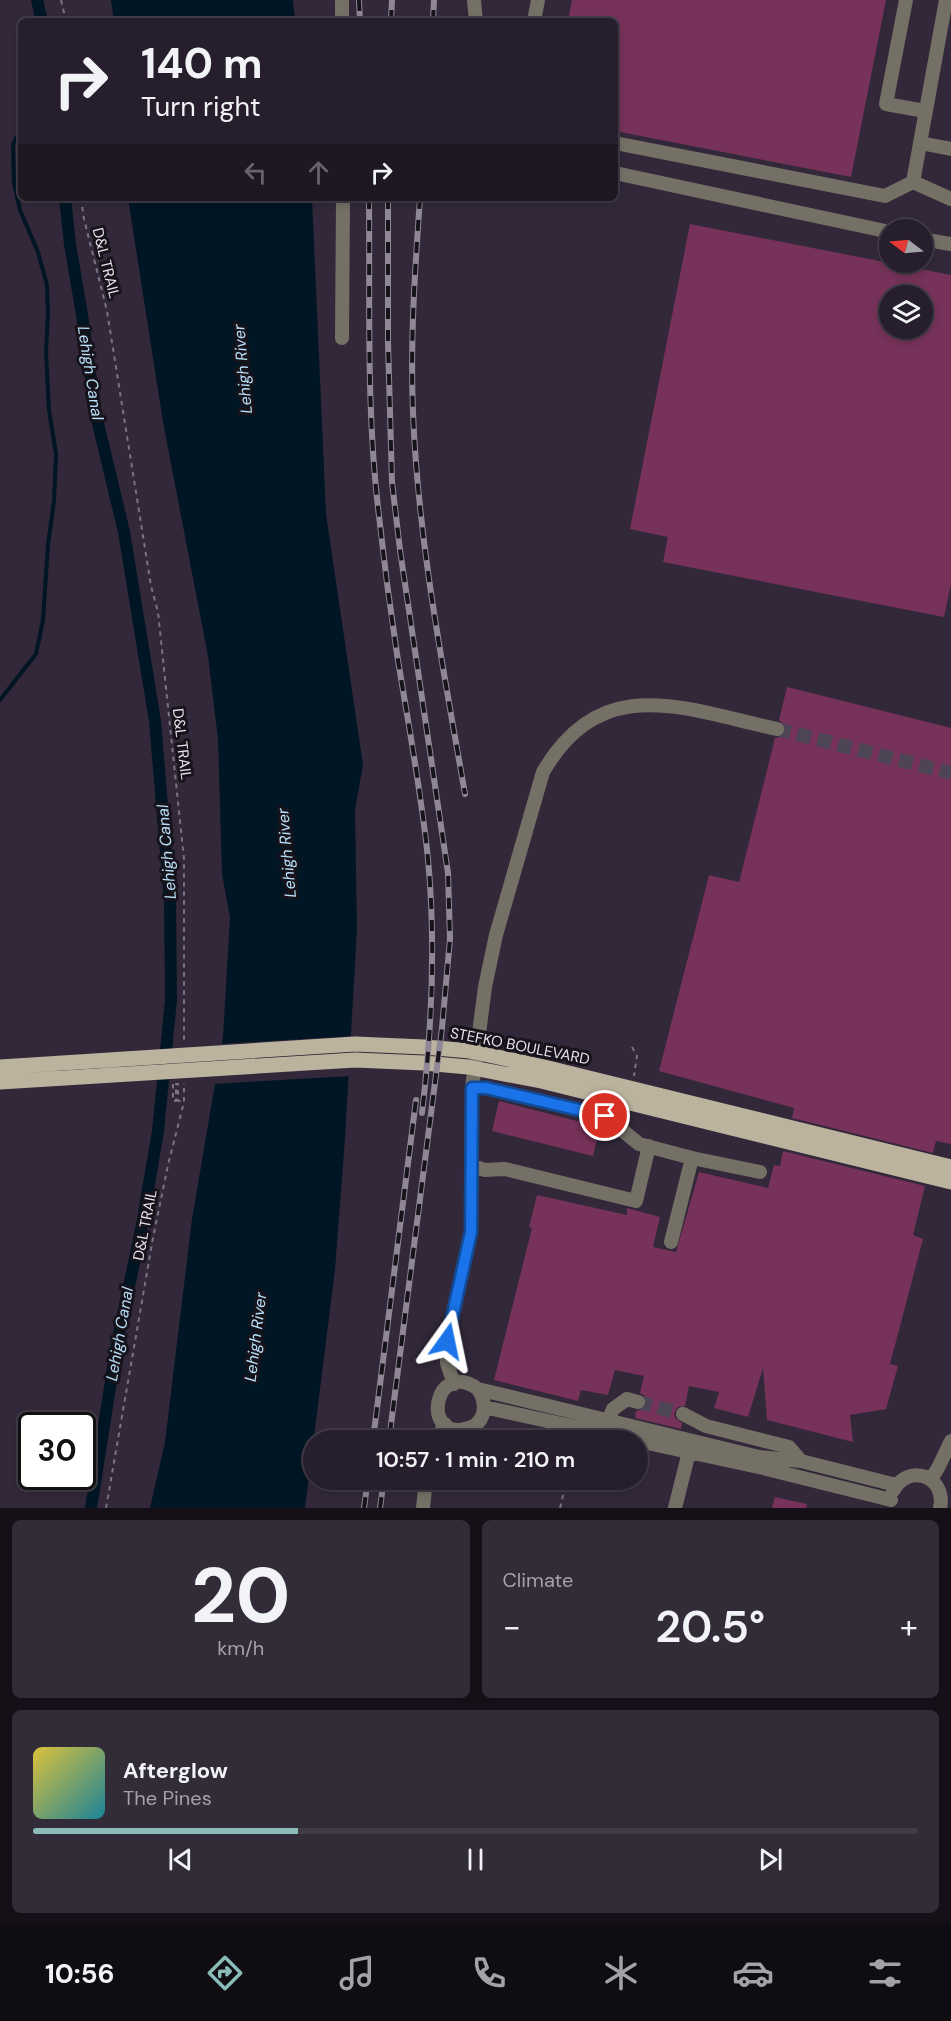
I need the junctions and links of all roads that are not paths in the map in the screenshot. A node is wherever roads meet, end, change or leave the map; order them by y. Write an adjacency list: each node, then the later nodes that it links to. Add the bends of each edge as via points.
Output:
1 (342, 0): 6 (street)
2 (474, 0): 7 (street)
3 (538, 0): 8 (street)
4 (906, 0): 9 (street, via 886,104)
5 (946, 0): 9 (street)
6 (342, 18)
7 (476, 18)
8 (535, 18)
9 (926, 111): 10 (street)
10 (920, 143): 12 (street); 14 (street)
11 (618, 144): 14 (street, via 885,196)
12 (951, 149)
13 (618, 174): 17 (street)
14 (913, 182): 15 (street)
15 (951, 200)
16 (343, 201): 20 (street)
17 (879, 230)
18 (933, 241): 19 (street)
19 (951, 244)
20 (342, 338)
21 (777, 729): 24 (street, via 650,704 597,716 567,739 552,757 538,785 496,935)
22 (0, 1067): 28 (main road, STEFKO BOULEVARD, via 346,1045 425,1047 544,1067)
23 (0, 1082): 30 (main road, STEFKO BOULEVARD, via 355,1060 468,1067 541,1081)
24 (472, 1088): 25 (street, via 605,1116 639,1144); 27 (street)
25 (649, 1146): 26 (street); 27 (street, via 636,1201 505,1169)
26 (692, 1158): 29 (street); 31 (street)
27 (472, 1166): 32 (street, via 471,1232 447,1341 447,1363)
28 (951, 1167)
29 (760, 1172)
30 (951, 1182)
31 (670, 1242)
32 (454, 1384): 33 (street, via 464,1382); 36 (street, via 443,1390 437,1404)
33 (478, 1389): 35 (street); 37 (street)
34 (638, 1402): 37 (street, via 627,1399 613,1409)
35 (484, 1407): 36 (street, via 481,1419 469,1429 453,1429); 37 (street)
36 (445, 1424): 38 (street)
37 (606, 1427): 39 (street); 42 (street)
38 (442, 1430)
39 (613, 1430)
40 (648, 1441): 42 (street)
41 (951, 1441): 44 (street)
42 (688, 1446): 43 (street); 43 (street, via 688,1417 706,1426 789,1447); 47 (street); 49 (street)
43 (801, 1461): 45 (street)
44 (931, 1479): 45 (street, via 909,1476); 50 (street, via 940,1491)
45 (896, 1485): 47 (street)
46 (425, 1490): 48 (street)
47 (892, 1504)
48 (423, 1508)
49 (675, 1508)
50 (940, 1508)

